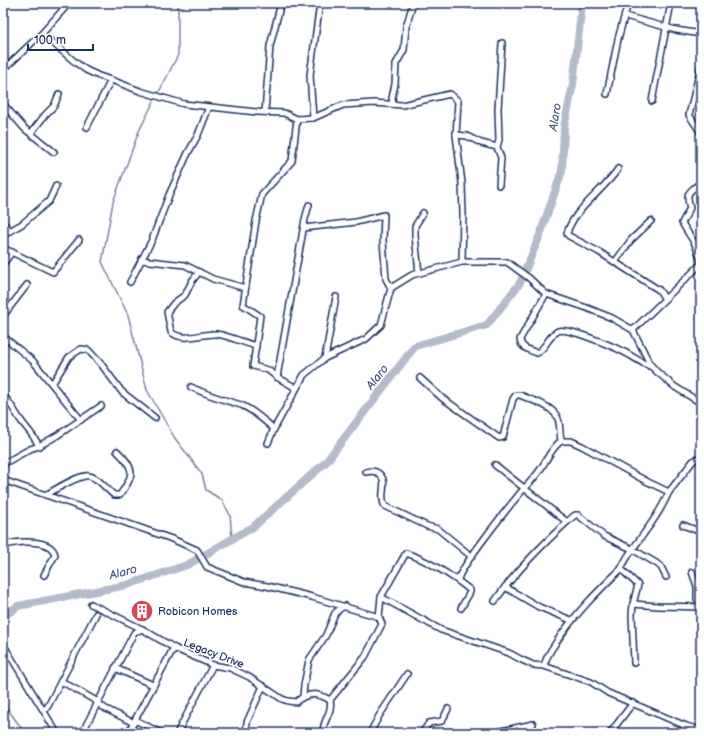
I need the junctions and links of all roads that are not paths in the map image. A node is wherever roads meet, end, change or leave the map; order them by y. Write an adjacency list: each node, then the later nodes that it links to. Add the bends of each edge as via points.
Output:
1 (70, 3): 12 (street)
2 (281, 3): 23 (street, via 270,46)
3 (320, 3): 24 (street, via 310,75)
4 (413, 3): 21 (street, via 406,27 404,50 396,64)
5 (454, 3): 6 (street)
6 (476, 3)
7 (628, 3): 9 (street)
8 (671, 3): 10 (street)
9 (625, 16): 10 (street); 18 (street)
10 (667, 26): 11 (street); 19 (street)
11 (701, 34)
12 (38, 38): 14 (street); 16 (street, via 46,37 86,70)
13 (502, 43): 30 (street)
14 (3, 70)
15 (701, 70): 28 (street, via 689,115)
16 (111, 80): 22 (street, via 184,104); 26 (street)
17 (59, 94): 27 (street, via 54,106)
18 (607, 94)
19 (652, 101)
20 (3, 104): 27 (street)
21 (393, 104): 24 (street, via 343,105); 29 (street, via 402,105 450,94 458,101)
22 (209, 107): 23 (street); 46 (street)
23 (266, 112): 25 (street, via 284,113)
24 (312, 118): 25 (street)
25 (297, 119): 56 (street, via 292,161 262,194)
26 (87, 127)
27 (31, 133): 31 (street)
28 (701, 133)
29 (456, 135): 30 (street, via 467,136); 48 (street, via 462,183)
30 (497, 147): 34 (street, via 501,158)
31 (54, 152)
32 (618, 169): 49 (street, via 588,200 566,234)
33 (701, 182): 47 (street, via 688,193 690,208 682,223)
34 (499, 185)
35 (56, 186): 41 (street, via 49,201 22,224)
36 (309, 205): 40 (street)
37 (423, 213): 53 (street, via 415,226 414,236)
38 (650, 221): 49 (street)
39 (3, 223): 41 (street)
40 (304, 228): 57 (street, via 356,222 384,215 386,280); 67 (street)
41 (8, 232): 42 (street)
42 (3, 236)
43 (78, 240): 45 (street, via 53,272)
44 (3, 248): 45 (street)
45 (12, 252): 50 (street)
46 (141, 260): 52 (street, via 185,265); 54 (street)
47 (701, 260)
48 (462, 262): 53 (street); 58 (street, via 505,261)
49 (614, 262): 60 (street, via 660,290)
50 (3, 264)
51 (701, 264): 60 (street)
52 (199, 272): 56 (street); 64 (street, via 185,295 167,312 171,332 186,338 217,334)
53 (419, 273): 57 (street)
54 (130, 282)
55 (26, 285): 61 (street)
56 (246, 288): 64 (street, via 243,305 260,316)
57 (391, 288): 65 (street, via 380,325 366,339)
58 (546, 294): 62 (street, via 588,308); 66 (street, via 520,339 522,346 537,353 556,331 564,330 623,351)
59 (336, 296): 65 (street)
60 (665, 299): 62 (street)
61 (3, 316)
62 (633, 330): 66 (street)
63 (3, 336): 69 (street, via 33,361)
64 (256, 346): 67 (street, via 254,366 268,370)
65 (325, 358): 71 (street, via 304,375)
66 (652, 368): 73 (street, via 675,387)
67 (277, 377): 71 (street)
68 (420, 378): 78 (street, via 442,398 499,438 503,437 516,395 550,408 559,421)
69 (52, 384): 75 (street, via 68,357 81,349 88,350 122,392); 76 (street)
70 (191, 387): 77 (street, via 241,405)
71 (296, 388): 77 (street)
72 (3, 395): 80 (street, via 33,434)
73 (701, 402)
74 (102, 406): 76 (street)
75 (155, 418)
76 (81, 420): 80 (street)
77 (274, 429): 79 (street)
78 (560, 441): 87 (street); 88 (street, via 571,441 582,446)
79 (268, 443)
80 (39, 446): 83 (street)
81 (117, 451): 89 (street, via 126,460 132,476 120,495 114,495 88,475)
82 (701, 457): 88 (street, via 693,461)
83 (3, 464)
84 (495, 465): 87 (street)
85 (366, 472): 95 (street, via 376,472 382,477 385,506 438,529)
86 (3, 480): 89 (street)
87 (524, 488): 90 (street); 95 (street)
88 (670, 492): 94 (street)
89 (46, 495): 106 (street, via 172,539 197,550 208,567 244,582)
90 (567, 522): 94 (street, via 578,515 604,536); 101 (street, via 547,540)
91 (683, 525): 92 (street)
92 (701, 532)
93 (3, 546): 98 (street, via 21,542 40,544 53,550 55,555)
94 (632, 549): 96 (street); 99 (street, via 661,567)
95 (472, 556): 100 (street)
96 (621, 569): 105 (street, via 638,585); 111 (street)
97 (692, 572): 107 (street)
98 (44, 575)
99 (666, 577)
100 (458, 580): 102 (street, via 406,553); 108 (street, via 470,591)
101 (505, 587): 103 (street); 111 (street)
102 (381, 597): 110 (street); 117 (street, via 441,630 509,652 533,665)
103 (495, 601)
104 (91, 604): 112 (street, Legacy Drive)
105 (633, 604): 107 (street); 115 (street)
106 (346, 606): 110 (street); 123 (street, via 335,613 326,635 309,660)
107 (701, 607)
108 (461, 608)
109 (96, 614): 120 (street)
110 (379, 617): 124 (street, via 382,624 365,657)
111 (571, 620): 117 (street, via 548,655)
112 (142, 629): 114 (street, Legacy Drive); 118 (street, via 134,633)
113 (3, 646): 128 (street)
114 (176, 649): 116 (street, Legacy Drive); 121 (street, via 172,651)
115 (634, 663)
116 (213, 665): 122 (street, Legacy Drive, via 230,668); 138 (street)
117 (544, 666): 126 (street, via 591,682 608,693)
118 (116, 668): 121 (street); 125 (street)
119 (407, 674): 140 (street)
120 (61, 681): 125 (street); 128 (street)
121 (153, 685): 129 (street)
122 (263, 686): 123 (street, Legacy Drive, via 288,701 296,702); 139 (street, via 247,722)
123 (304, 696): 124 (street, Legacy Drive, via 320,695)
124 (330, 700): 133 (street, via 330,710)
125 (97, 702): 129 (street); 135 (street)
126 (633, 703): 131 (street); 143 (street)
127 (448, 709): 141 (street, via 442,721 429,723)
128 (44, 711): 134 (street)
129 (134, 722): 136 (street); 137 (street)
130 (533, 724): 142 (street)
131 (686, 726): 132 (street); 144 (street)
132 (701, 730)
133 (323, 732)
134 (57, 733)
135 (82, 733)
136 (128, 733)
137 (161, 733)
138 (177, 733)
139 (248, 733)
140 (370, 733)
141 (422, 733)
142 (492, 733)
143 (610, 733)
144 (681, 733)

